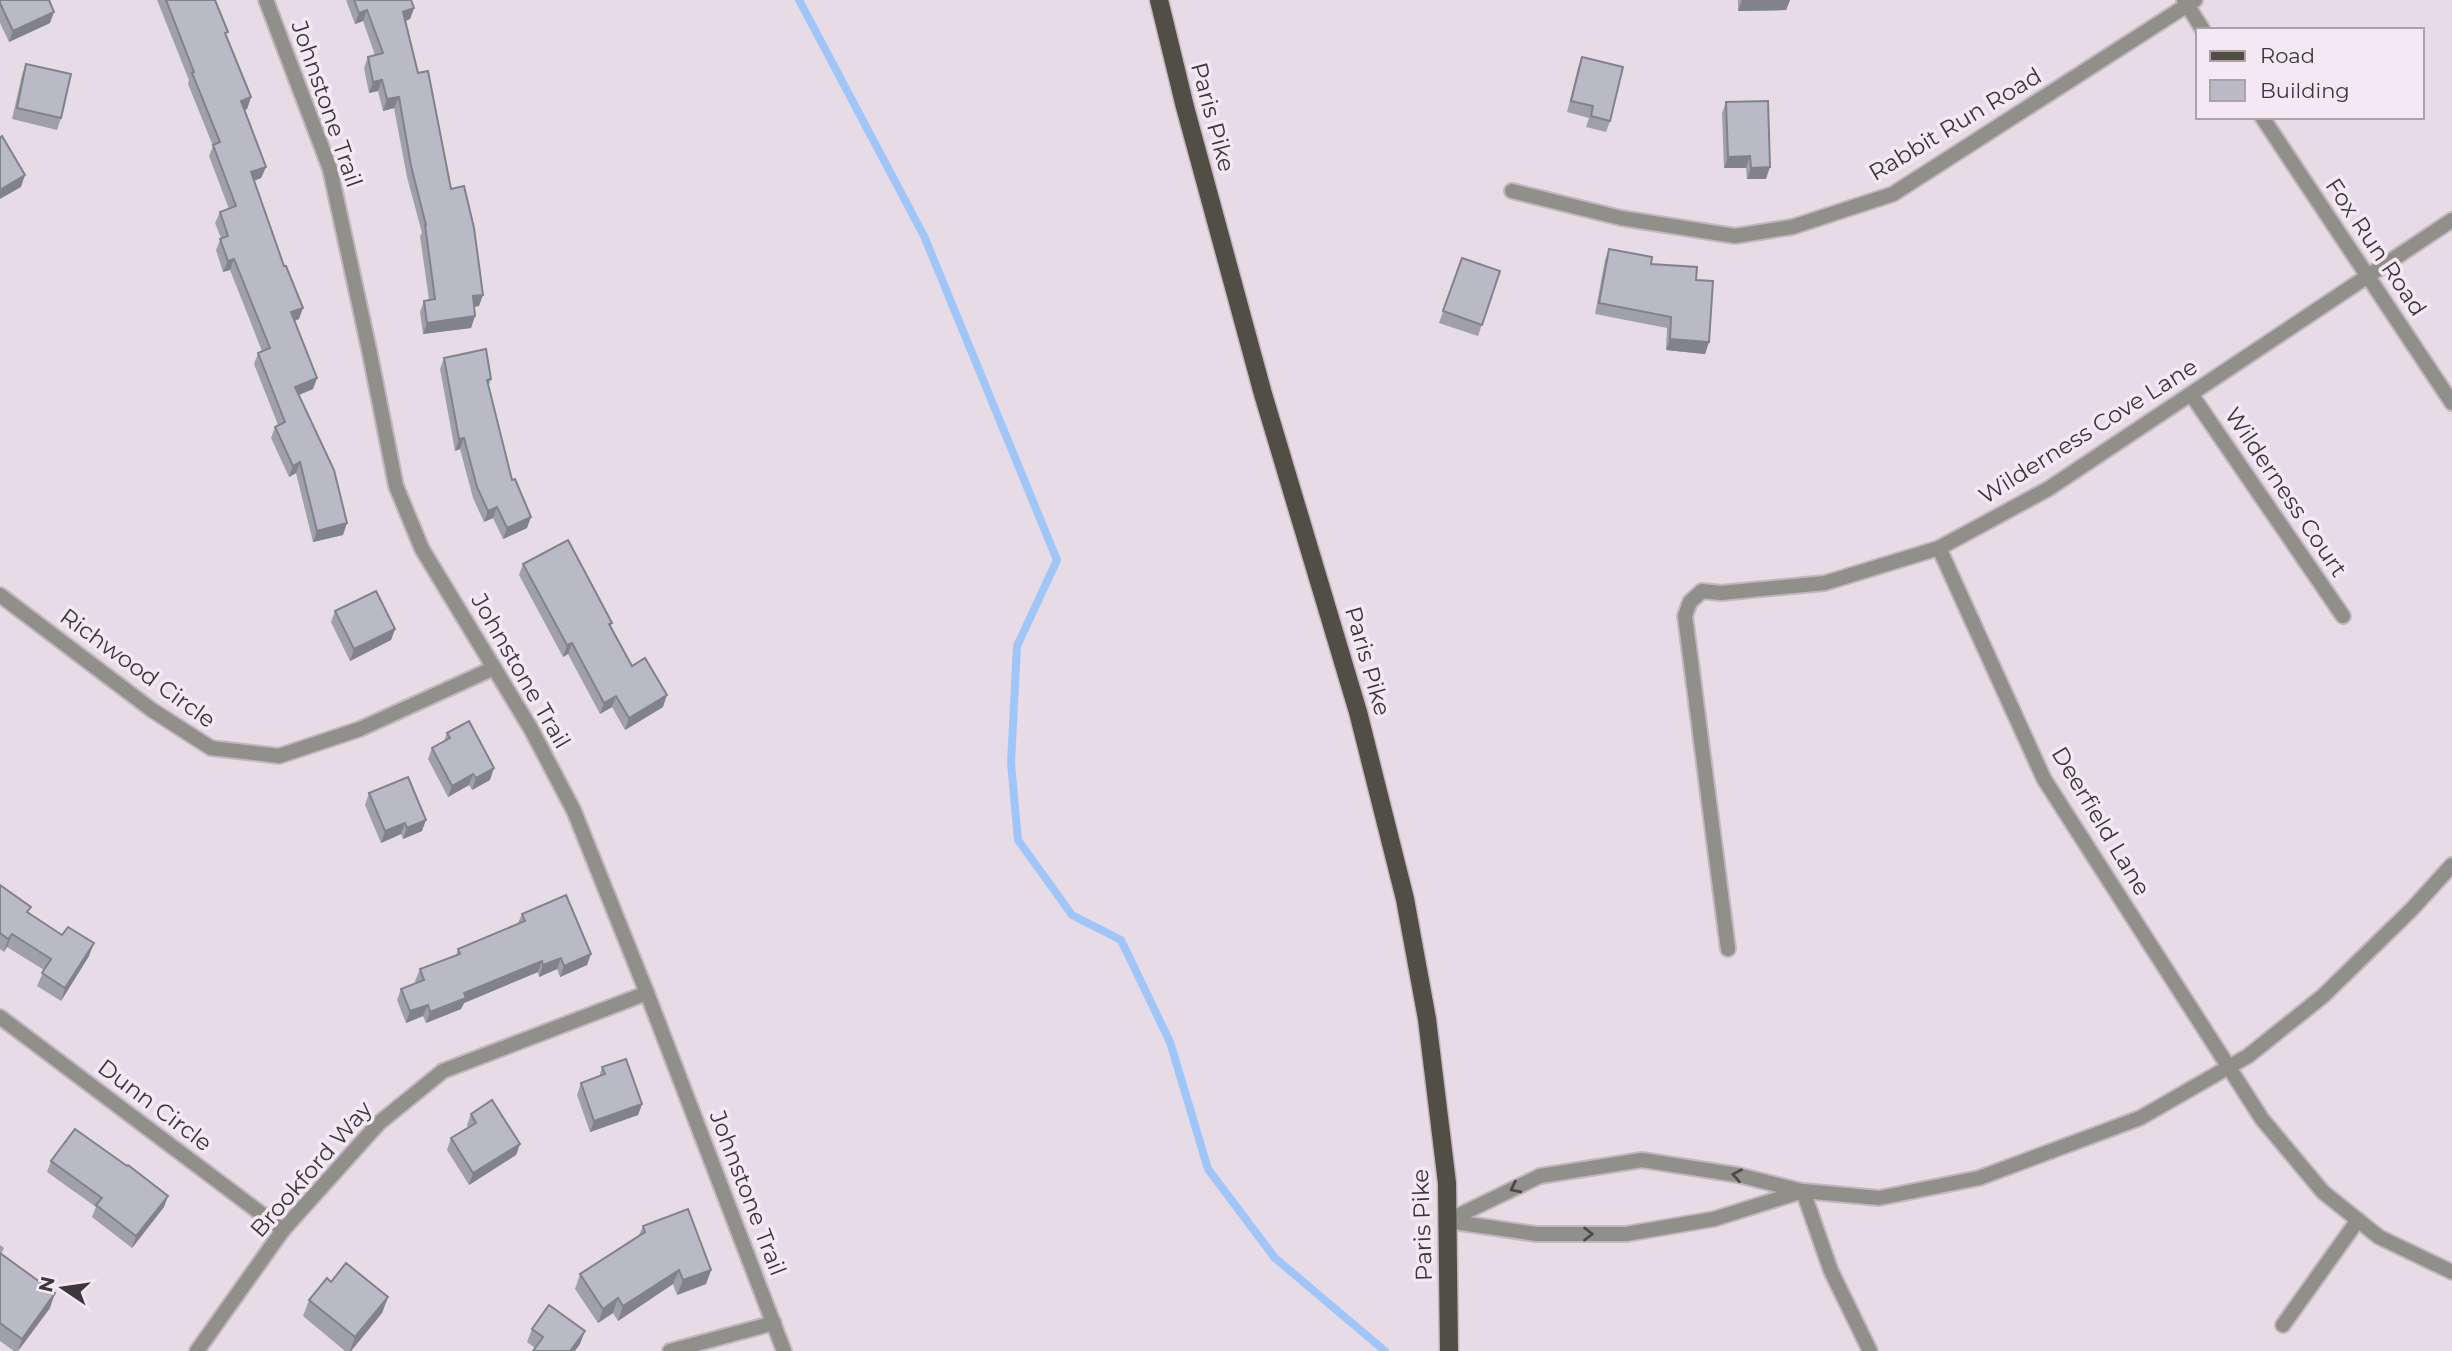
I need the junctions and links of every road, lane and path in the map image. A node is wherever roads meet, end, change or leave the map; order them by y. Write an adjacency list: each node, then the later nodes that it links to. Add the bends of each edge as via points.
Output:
1 (266, 0): 14 (street, Johnstone Trail, via 330,169 396,486 422,549)
2 (1159, 0): 22 (main road, Paris Pike, via 1263,394 1358,712 1405,899 1427,1019 1447,1183)
3 (2189, 2): 4 (street); 6 (street, Rabbit Run Road, via 1893,194 1792,227 1735,236 1621,218)
4 (2202, 28)
5 (2263, 119): 8 (street, Fox Run Road)
6 (1512, 191)
7 (2452, 220): 8 (street, Wilderness Cove Lane)
8 (2368, 276): 9 (street, Wilderness Cove Lane); 10 (street, Fox Run Road)
9 (2191, 394): 11 (street, Wilderness Cove Lane, via 2048,489); 13 (street, Wilderness Court)
10 (2452, 403)
11 (1939, 548): 16 (street, Wilderness Cove Lane, via 1825,583 1702,591 1690,602 1685,616); 19 (street, Deerfield Lane, via 2044,779)
12 (0, 595): 14 (street, Richwood Circle, via 152,710 211,748 279,757 360,729)
13 (2343, 616)
14 (494, 668): 17 (street, Johnstone Trail, via 574,811)
15 (2452, 865): 19 (street, via 2322,996)
16 (1728, 950)
17 (647, 993): 23 (street, Brookford Way, via 443,1071 379,1123); 25 (street, Johnstone Trail)
18 (0, 1017): 23 (street, Dunn Circle)
19 (2229, 1067): 20 (street, via 2140,1118 1979,1178 1879,1198); 21 (street, Deerfield Lane, via 2262,1119 2323,1192)
20 (1803, 1191): 22 (street, one-way to 20, via 1536,1234 1626,1234 1714,1219); 22 (street, one-way to 22, via 1642,1160 1540,1176); 31 (street, via 1831,1271)
21 (2358, 1220): 24 (street, Deerfield Lane, via 2379,1237); 26 (street)
22 (1447, 1221): 30 (main road, Paris Pike)
23 (283, 1230): 27 (street, Brookford Way)
24 (2452, 1272)
25 (774, 1323): 28 (street); 29 (street, Johnstone Trail)
26 (2283, 1325)
27 (197, 1351)
28 (670, 1351)
29 (784, 1351)
30 (1450, 1351)
31 (1870, 1351)

